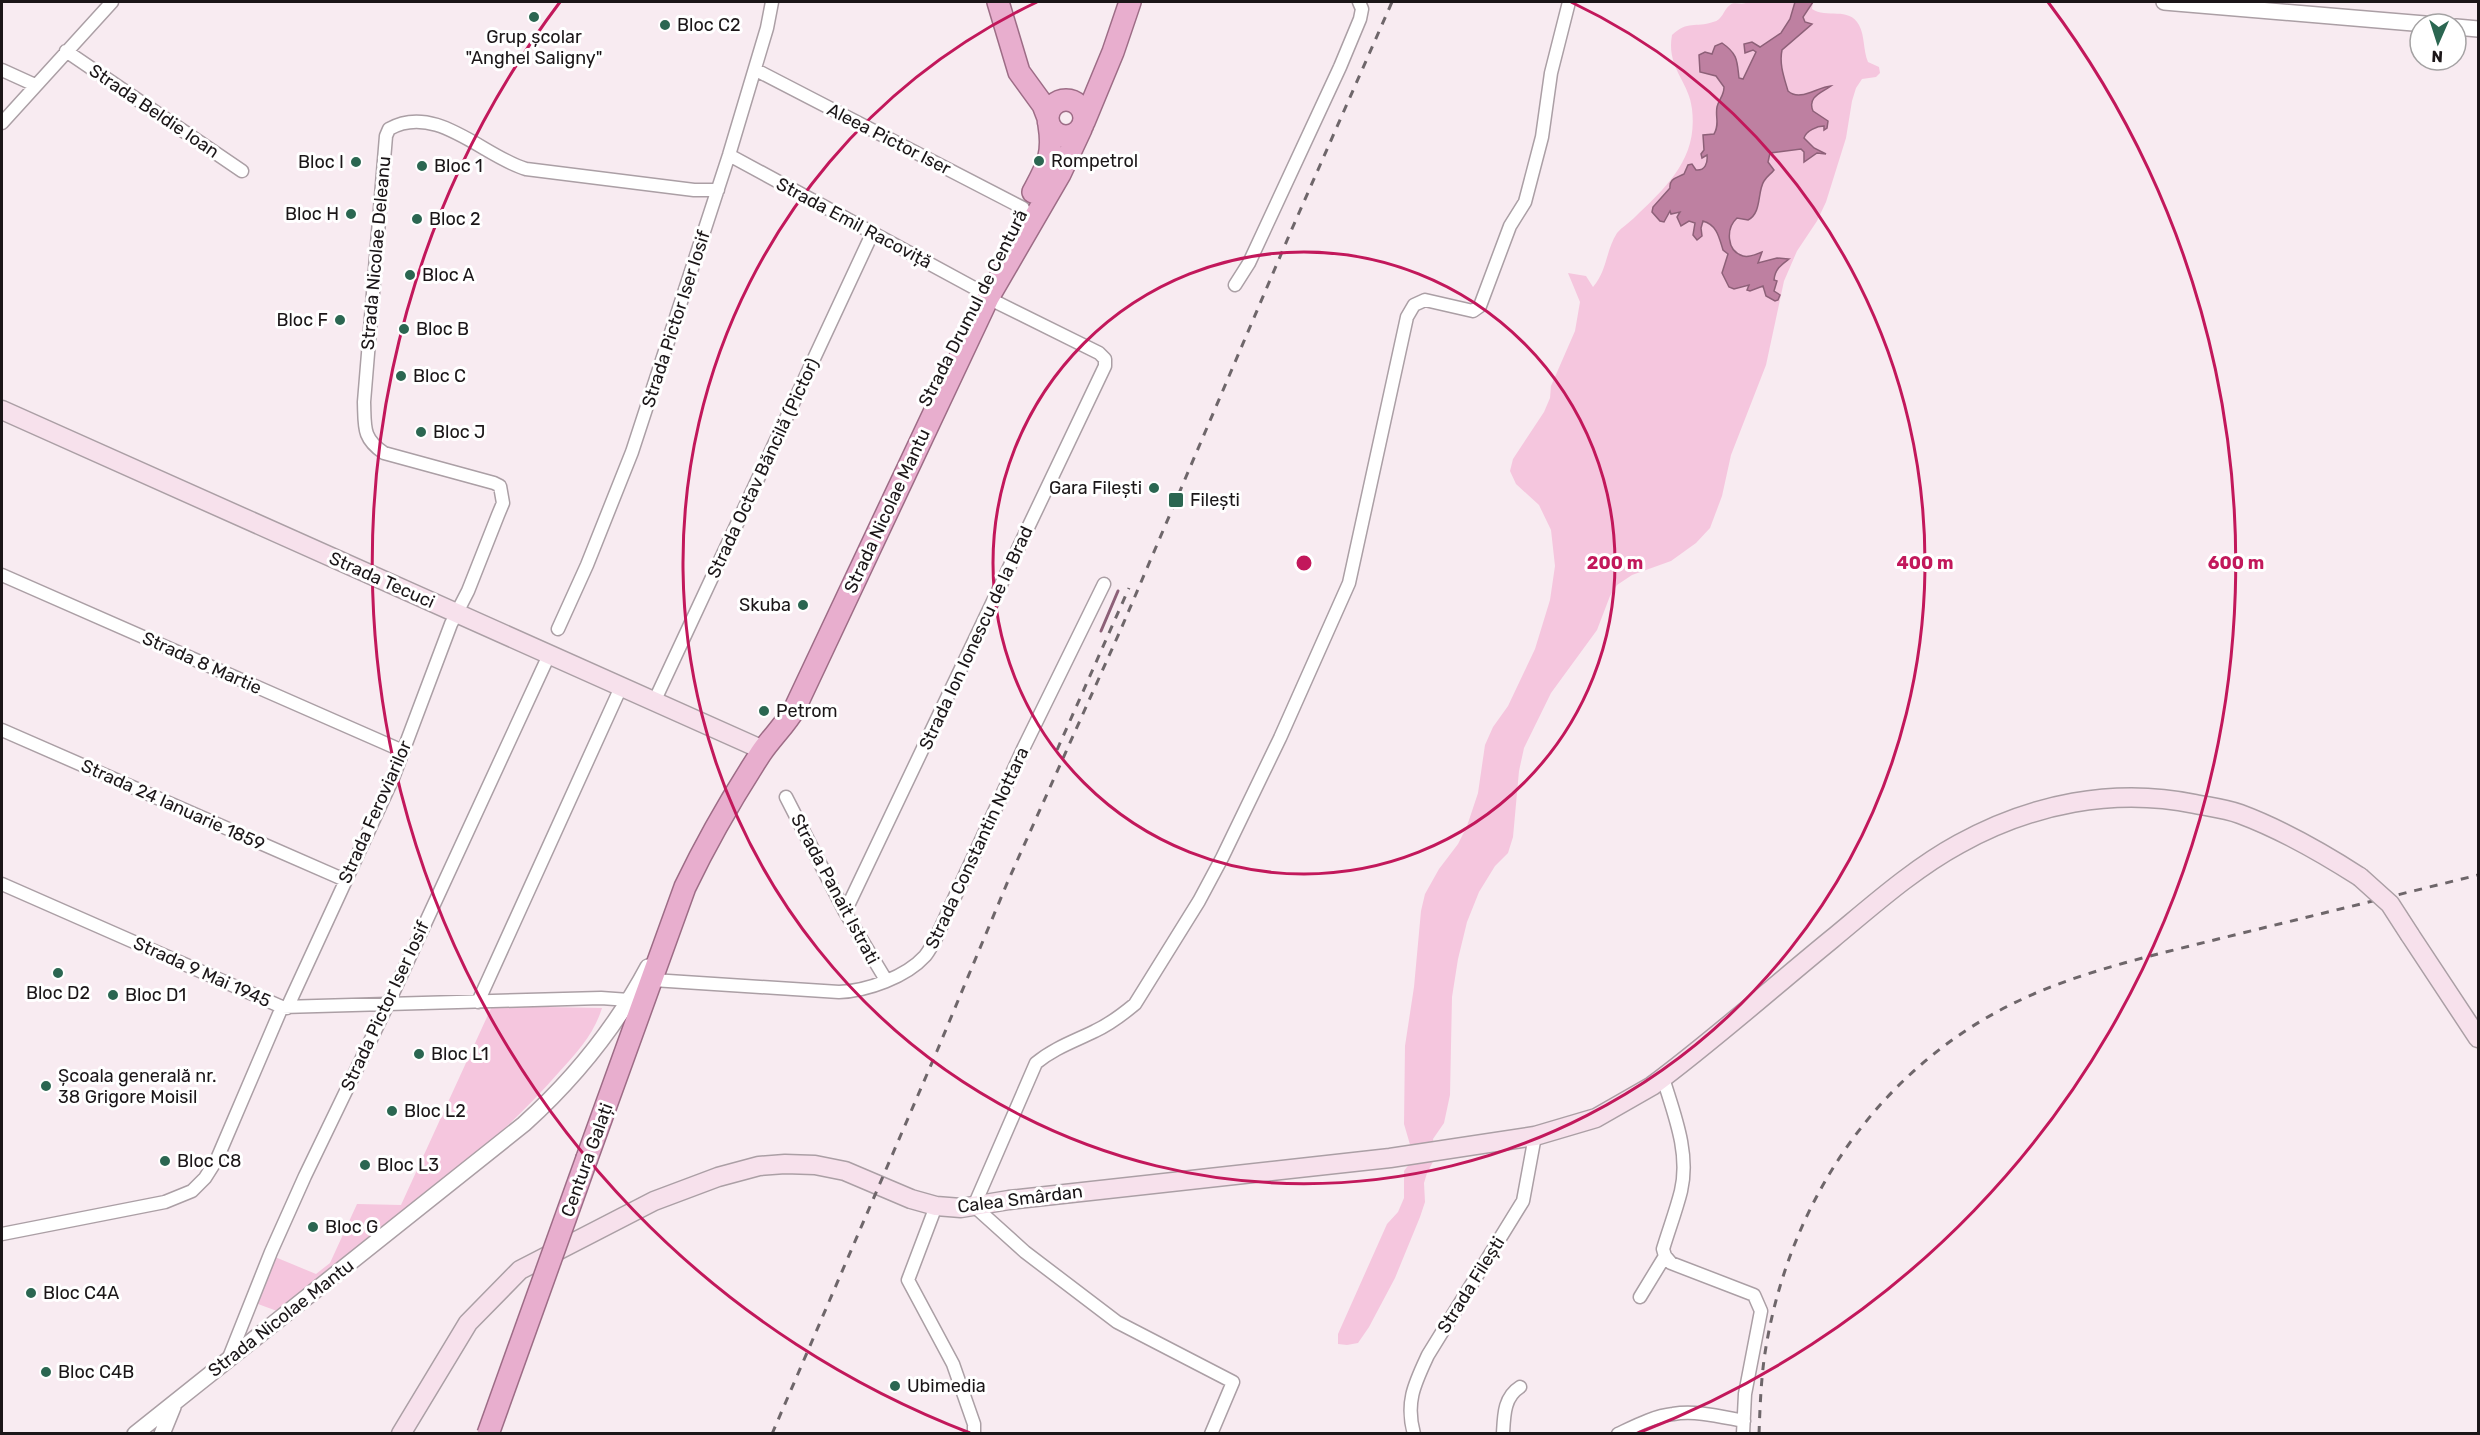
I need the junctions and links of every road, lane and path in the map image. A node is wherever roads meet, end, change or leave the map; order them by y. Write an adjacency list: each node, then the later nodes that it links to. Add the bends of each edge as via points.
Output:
1 (112, 2): 9 (street)
2 (772, 2): 12 (street, Strada Pictor Iser Iosif)
3 (998, 2): 10 (highway)
4 (1130, 2): 13 (highway)
5 (1359, 2): 24 (street, via 1360,19 1340,67)
6 (1569, 2): 53 (street, via 1525,202 1510,226 1480,306 1473,311 1425,300 1414,304 1407,317 1349,583 1222,858 1135,1004 1120,1017 1049,1052 1036,1063)
7 (2164, 2): 8 (street)
8 (2408, 23)
9 (66, 51): 14 (street); 20 (street, Strada Beldie Ioan)
10 (1016, 63): 15 (highway, via 1036,85); 16 (highway, via 1022,79 1043,105)
11 (2, 70): 14 (street)
12 (756, 70): 19 (street, Strada Pictor Iser Iosif); 22 (street, Aleea Pictor Iser)
13 (1105, 74): 15 (highway, via 1082,95); 18 (highway)
14 (35, 85): 17 (street)
15 (1065, 100): 16 (highway, via 1052,107); 18 (highway, via 1083,110)
16 (1048, 121): 18 (highway, via 1064,136 1076,134); 22 (highway, Strada Drumul de Centură, via 1051,153)
17 (2, 123)
18 (1082, 126): 25 (highway, via 1060,174)
19 (729, 155): 21 (street, Strada Pictor Iser Iosif); 23 (street, Strada Emil Racoviță)
20 (243, 171)
21 (718, 190): 30 (street, Strada Nicolae Deleanu, via 526,169 509,164 442,126 417,123 389,129 364,402 365,429 372,445 384,453 500,486 503,503); 31 (street, Strada Pictor Iser Iosif, via 632,452)
22 (1023, 208): 25 (highway, Strada Drumul de Centură)
23 (872, 234): 25 (street, Strada Emil Racoviță); 34 (street, Strada Octav Băncilă (Pictor))
24 (1235, 285)
25 (983, 294): 26 (street, Strada Emil Racoviță, via 1099,353); 36 (highway, Strada Drumul de Centură, via 794,676)
26 (1106, 363): 42 (street, Strada Ion Ionescu de la Brad)
27 (2, 410): 30 (main road, Strada Tecuci)
28 (2, 575): 37 (street, Strada 8 Martie)
29 (1104, 584): 44 (street, Strada Constantin Nottara, via 935,940 915,965)
30 (456, 614): 32 (main road, Strada Tecuci); 37 (street, Strada Feroviarilor)
31 (558, 629)
32 (549, 655): 33 (main road, Strada Tecuci); 47 (street, Strada Pictor Iser Iosif)
33 (621, 687): 34 (main road, Strada Tecuci); 46 (street)
34 (654, 702): 36 (main road, Strada Tecuci)
35 (2, 730): 39 (street, Strada 24 Ianuarie 1859)
36 (763, 750): 41 (highway, via 715,828)
37 (403, 751): 39 (street, Strada Feroviarilor)
38 (786, 796): 42 (street, Strada Panait Istrati)
39 (345, 880): 48 (street, Strada Feroviarilor)
40 (2, 884): 48 (street, Strada 9 Mai 1945)
41 (685, 887): 43 (highway, Centura Galați); 45 (street, Strada Nicolae Mantu)
42 (845, 912): 44 (street, Strada Panait Istrati)
43 (653, 980): 44 (street, Strada Constantin Nottara, via 852,992); 65 (highway, Centura Galați, bridge)
44 (886, 980)
45 (629, 1000): 46 (street, Strada 9 Mai 1945); 57 (street, Strada Nicolae Mantu, via 585,1063 524,1124)
46 (478, 1002): 47 (street, Strada 9 Mai 1945)
47 (388, 1004): 48 (street, Strada 9 Mai 1945); 57 (street, Strada Pictor Iser Iosif, via 275,1241)
48 (285, 1008): 54 (street, Strada Feroviarilor, via 217,1159 192,1191 165,1202)
49 (2478, 1038): 50 (main road, Calea Smârdan, bridge, via 2390,904 2361,877 2301,840 2238,813 2168,798 2126,797 2033,812 1956,845 1888,892)
50 (1663, 1078): 51 (main road, Calea Smârdan, via 1596,1118); 55 (street, via 1678,1126 1684,1167 1663,1249)
51 (1535, 1136): 53 (main road, Calea Smârdan, via 1390,1158); 60 (street, Strada Filești, via 1523,1201 1428,1355 1410,1396)
52 (936, 1206): 53 (main road, Calea Smârdan); 64 (main road, Calea Smârdan, via 845,1171 793,1164 718,1177 654,1201 520,1270 468,1323); 66 (street, via 908,1280 953,1364)
53 (974, 1206): 67 (street, via 1025,1252 1118,1322 1233,1382)
54 (2, 1234)
55 (1665, 1256): 56 (street); 61 (street, via 1671,1263 1747,1291 1758,1300 1761,1311 1745,1394)
56 (1640, 1297)
57 (228, 1360): 59 (street, Strada Nicolae Mantu)
58 (1521, 1387): 70 (street, via 1507,1399)
59 (178, 1399): 62 (street, Strada Nicolae Mantu); 63 (street)
60 (1410, 1419): 68 (street); 69 (street, Strada Filești)
61 (1744, 1427): 71 (street, via 1695,1414 1672,1414)
62 (143, 1430)
63 (162, 1434)
64 (401, 1434)
65 (488, 1434)
66 (974, 1434)
67 (1211, 1434)
68 (1407, 1434)
69 (1414, 1434)
70 (1503, 1434)
71 (1618, 1434)

